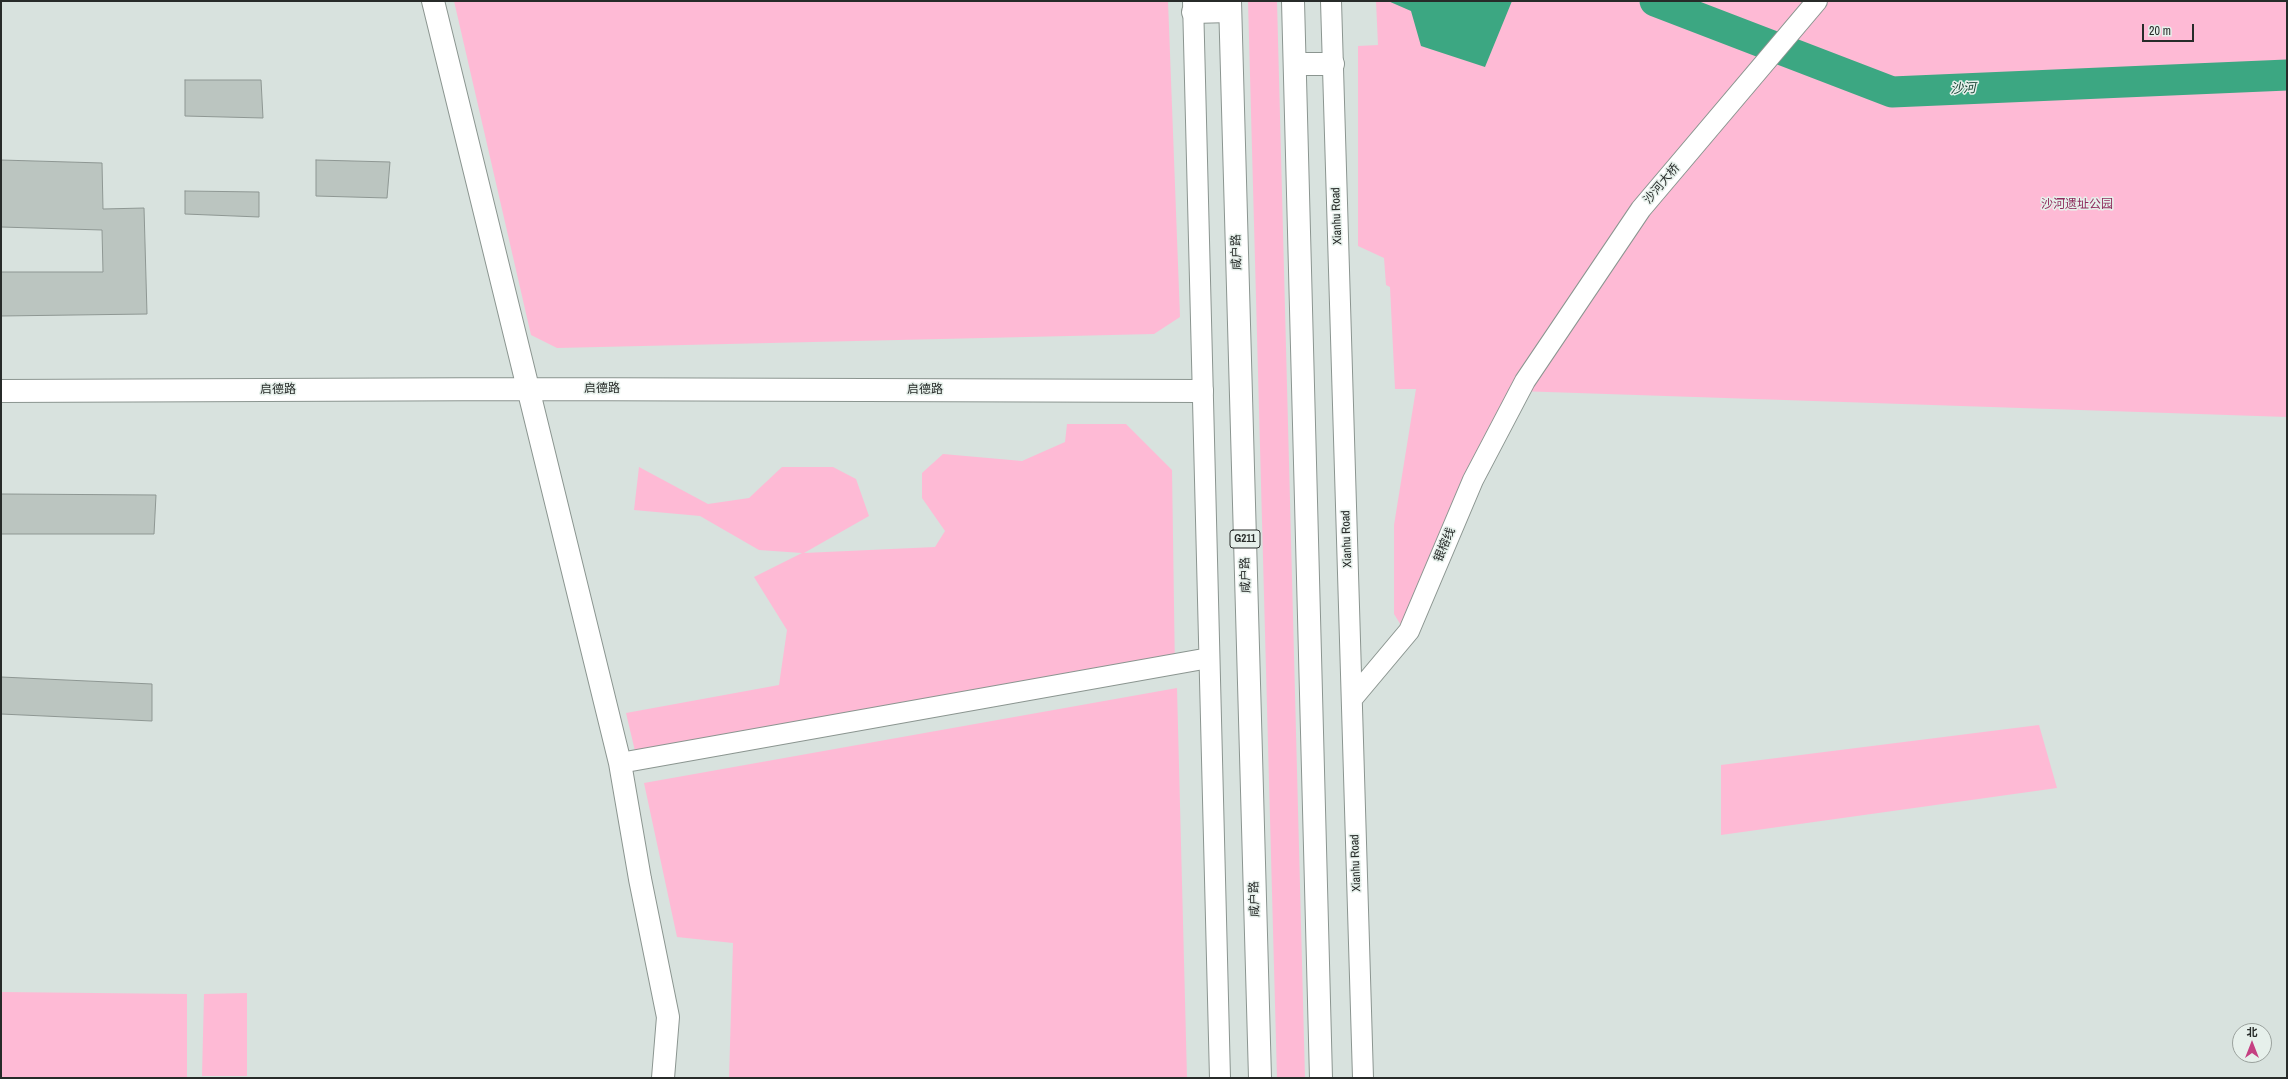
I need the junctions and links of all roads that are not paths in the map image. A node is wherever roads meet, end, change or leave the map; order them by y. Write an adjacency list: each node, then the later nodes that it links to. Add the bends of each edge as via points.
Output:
1 (433, 1): 10 (street)
2 (1293, 1): 7 (street)
3 (1331, 1): 8 (street, Xianhu Road)
4 (1817, 1): 9 (street, 沙河大桥, via 1641,209)
5 (1193, 6): 6 (street); 12 (street)
6 (1230, 6): 18 (street, 咸户路 / G211)
7 (1295, 64): 8 (street); 19 (street)
8 (1333, 64): 14 (street, Xianhu Road)
9 (1525, 381): 14 (street, 银榕线, via 1473,480 1409,631)
10 (528, 389): 11 (street, 启德路); 12 (street, 启德路); 15 (street)
11 (1, 391)
12 (1202, 391): 13 (street)
13 (1209, 658): 15 (street); 17 (street)
14 (1352, 700): 20 (street, Xianhu Road)
15 (620, 763): 16 (street, via 668,1017)
16 (663, 1078)
17 (1220, 1078)
18 (1260, 1078)
19 (1321, 1078)
20 (1363, 1078)

